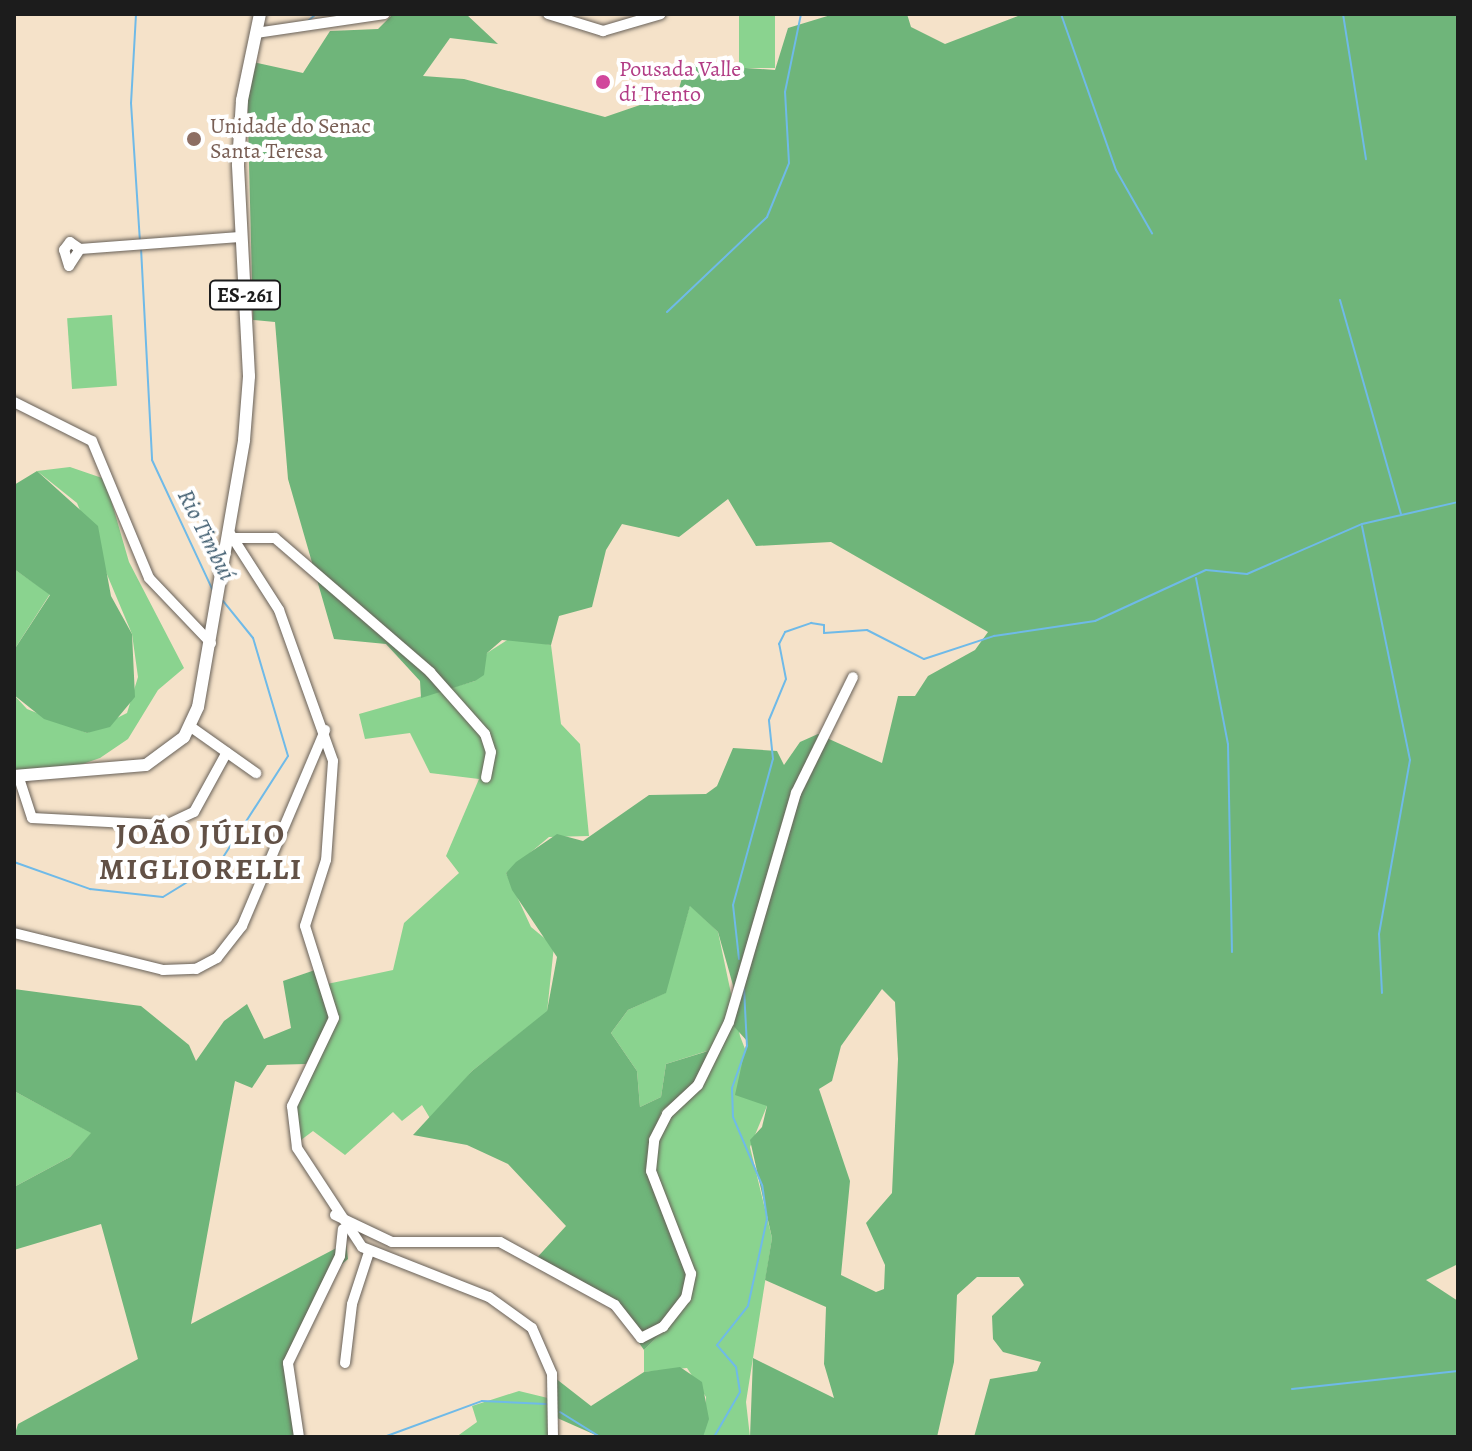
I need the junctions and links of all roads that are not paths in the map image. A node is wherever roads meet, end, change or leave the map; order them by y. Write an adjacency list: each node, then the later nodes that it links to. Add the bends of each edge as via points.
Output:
1 (260, 14): 5 (main road, ES-261)
2 (385, 14): 5 (street)
3 (548, 14): 4 (street, via 603,31)
4 (661, 14)
5 (256, 33): 6 (main road, ES-261, via 242,100)
6 (240, 237): 7 (street); 9 (main road, ES-261, via 249,376)
7 (80, 249)
8 (14, 402): 10 (street, via 94,446 149,578)
9 (232, 535): 10 (main road, ES-261); 13 (street, via 279,610); 17 (street, via 275,538 430,672 485,734 491,752)
10 (211, 643): 12 (main road, ES-261)
11 (853, 677): 19 (street, via 796,793 726,1030 698,1085 667,1114 654,1140 651,1171 691,1274 686,1298 663,1327 641,1338 615,1305 500,1242 392,1242)
12 (191, 727): 14 (street); 16 (main road, via 168,752 136,768)
13 (325, 730): 18 (street, via 242,926 217,958 196,969 163,970); 19 (street, via 333,761 326,860 305,926 334,1018 291,1116 304,1162)
14 (227, 752): 15 (street); 16 (street, via 194,812 166,825 31,817)
15 (256, 773)
16 (16, 776)
17 (486, 778)
18 (14, 933)
19 (335, 1215): 20 (street)
20 (343, 1229): 21 (street); 23 (street, via 340,1256 288,1363)
21 (369, 1252): 22 (street); 24 (street, via 489,1297 532,1328 552,1374)
22 (345, 1363)
23 (299, 1437)
24 (553, 1437)

